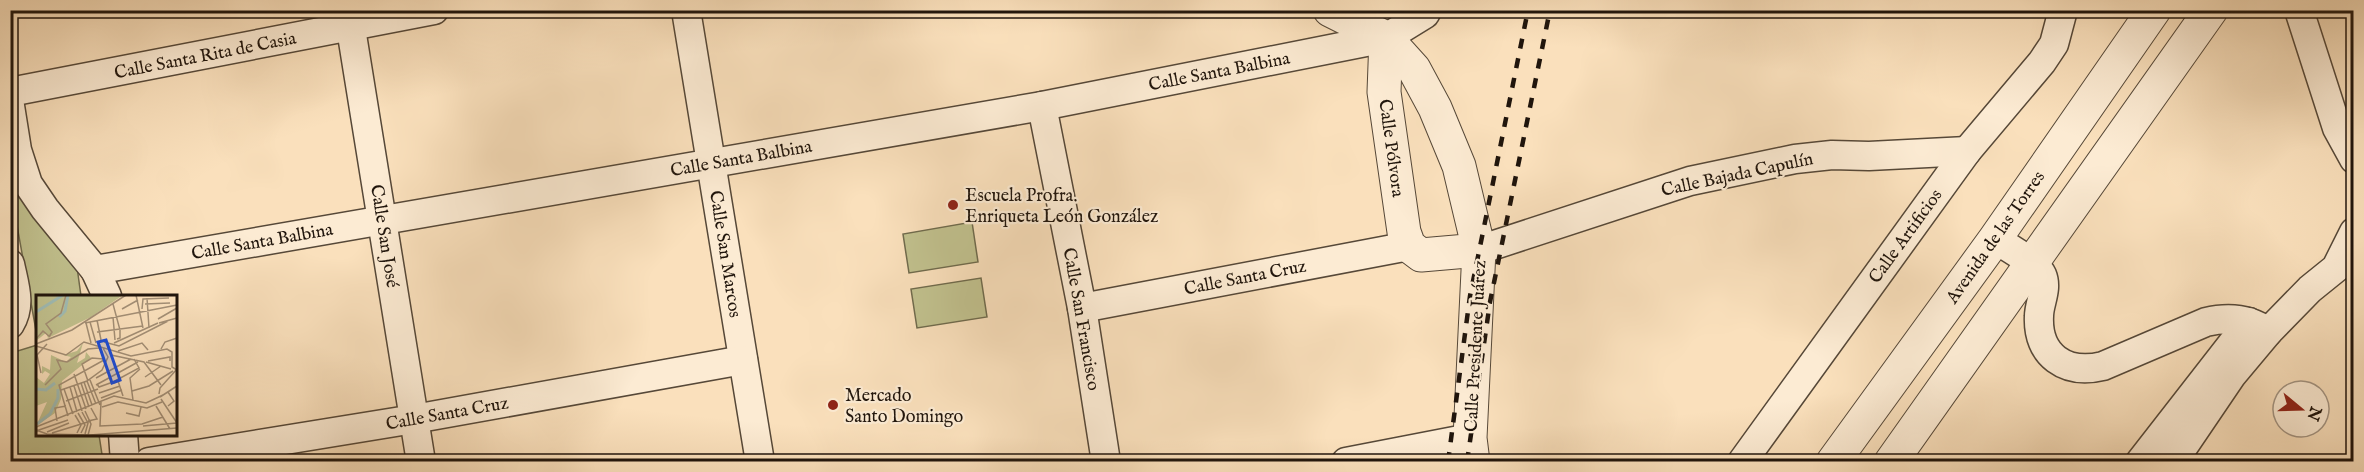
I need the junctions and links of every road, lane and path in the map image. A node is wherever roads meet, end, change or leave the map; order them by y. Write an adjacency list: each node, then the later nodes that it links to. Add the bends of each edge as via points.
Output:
1 (434, 10): 9 (street, Calle Santa Rita de Casia)
2 (686, 10): 16 (street, Calle San Marcos)
3 (1330, 10): 10 (street)
4 (1427, 10): 10 (street)
5 (2063, 10): 14 (street, Calle Artificios, via 2054,44 2042,62)
6 (2154, 10): 19 (street, Avenida de las Torres)
7 (2211, 10): 23 (street)
8 (2299, 10): 15 (street, via 2337,128)
9 (349, 19): 11 (street, Calle Santa Rita de Casia); 17 (street, Calle San José)
10 (1386, 38): 13 (street, Calle Santa Balbina); 20 (street, Calle Pólvora, via 1384,92); 21 (street, Calle Presidente Juárez, via 1414,69 1435,108 1459,166)
11 (10, 92)
12 (10, 105): 24 (street, via 28,184)
13 (1042, 106): 16 (street, Calle Santa Balbina); 26 (street, Calle San Francisco)
14 (1967, 151): 21 (street, Calle Bajada Capulín, via 1795,159 1690,181); 40 (street, Calle Artificios)
15 (2354, 159)
16 (711, 163): 17 (street, Calle Santa Balbina); 29 (street, Calle San Marcos)
17 (382, 221): 24 (street, Calle Santa Balbina); 30 (street, Calle San José)
18 (2354, 232): 28 (street, via 2336,268)
19 (1995, 239): 23 (street); 41 (street, Avenida de las Torres)
20 (1409, 246): 21 (street, via 1421,255); 26 (street, Calle Santa Cruz)
21 (1479, 250): 32 (street, Calle Presidente Juárez)
22 (10, 264): 27 (street, via 17,299)
23 (2031, 264): 28 (street, via 2040,272 2044,284 2038,313 2041,337 2053,357 2075,369 2103,366 2206,322 2220,319); 42 (street)
24 (94, 270): 25 (street)
25 (106, 295)
26 (1082, 308): 37 (street, Calle San Francisco)
27 (10, 324)
28 (2258, 327): 43 (street); 44 (street, via 2232,375)
29 (744, 360): 30 (street, Calle Santa Cruz); 36 (street, Calle San Marcos)
30 (414, 419): 34 (street, Calle Santa Cruz); 35 (street, Calle San José)
31 (123, 436): 33 (street)
32 (1472, 450): 38 (street); 39 (street)
33 (125, 462)
34 (149, 462)
35 (421, 462)
36 (760, 462)
37 (1106, 462)
38 (1346, 462)
39 (1447, 462)
40 (1742, 462)
41 (1833, 462)
42 (1891, 462)
43 (2140, 462)
44 (2173, 462)

